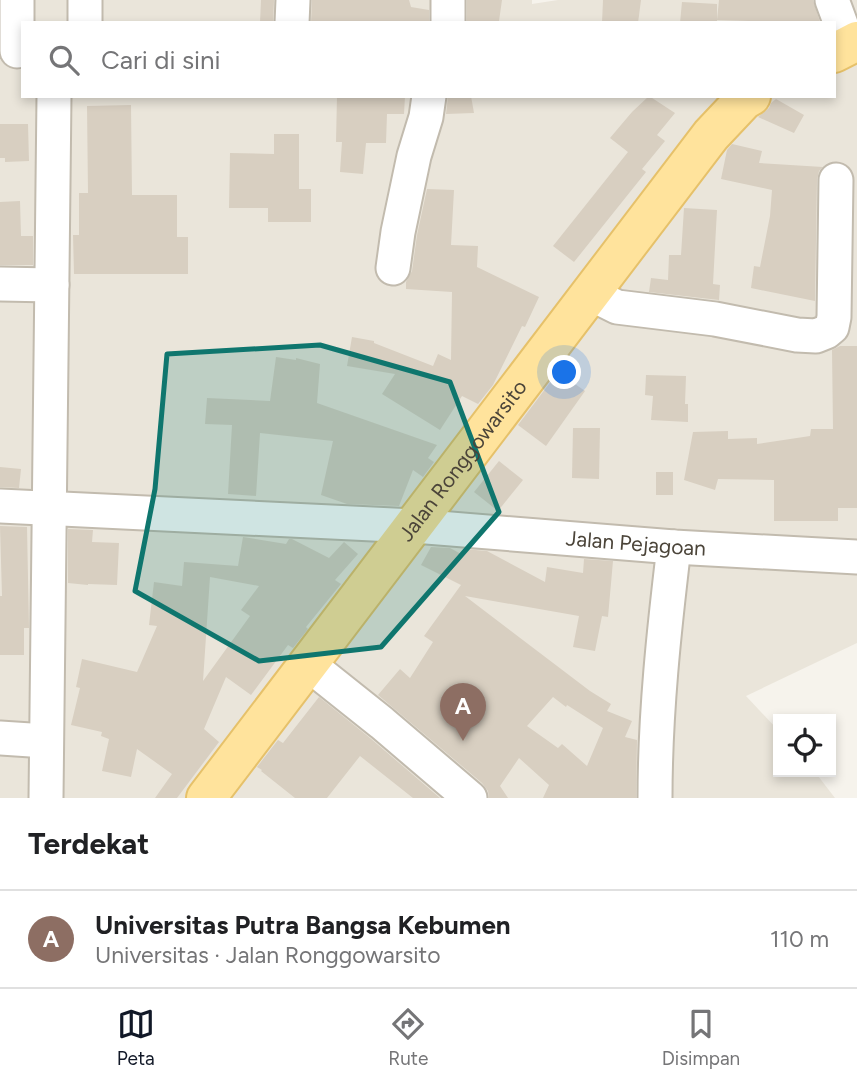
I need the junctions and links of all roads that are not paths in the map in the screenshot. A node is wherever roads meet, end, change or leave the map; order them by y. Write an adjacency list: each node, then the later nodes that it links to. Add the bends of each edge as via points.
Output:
1 (18, 0): 10 (street)
2 (85, 0): 6 (street)
3 (293, 0): 7 (street)
4 (448, 0): 8 (street)
5 (832, 0): 9 (street)
6 (85, 21)
7 (292, 21)
8 (448, 21)
9 (847, 47)
10 (13, 51)
11 (54, 98): 17 (street)
12 (429, 98): 15 (street)
13 (740, 98): 18 (main road, Jalan Ronggowarsito)
14 (836, 180): 18 (street, via 834,317 826,332 797,335 617,307)
15 (393, 268)
16 (0, 284): 17 (street)
17 (52, 285): 20 (street)
18 (591, 293): 21 (main road, Jalan Ronggowarsito)
19 (0, 506): 20 (street, Jalan Pejagoan)
20 (50, 509): 21 (street, Jalan Pejagoan); 26 (street)
21 (414, 526): 22 (street, Jalan Pejagoan); 24 (main road, Jalan Ronggowarsito)
22 (674, 547): 23 (street, Jalan Pejagoan); 30 (street, via 664,632)
23 (857, 557)
24 (308, 664): 28 (main road, Jalan Ronggowarsito); 29 (street)
25 (0, 738): 26 (street)
26 (46, 741): 27 (street)
27 (46, 798)
28 (206, 798)
29 (470, 798)
30 (655, 798)

